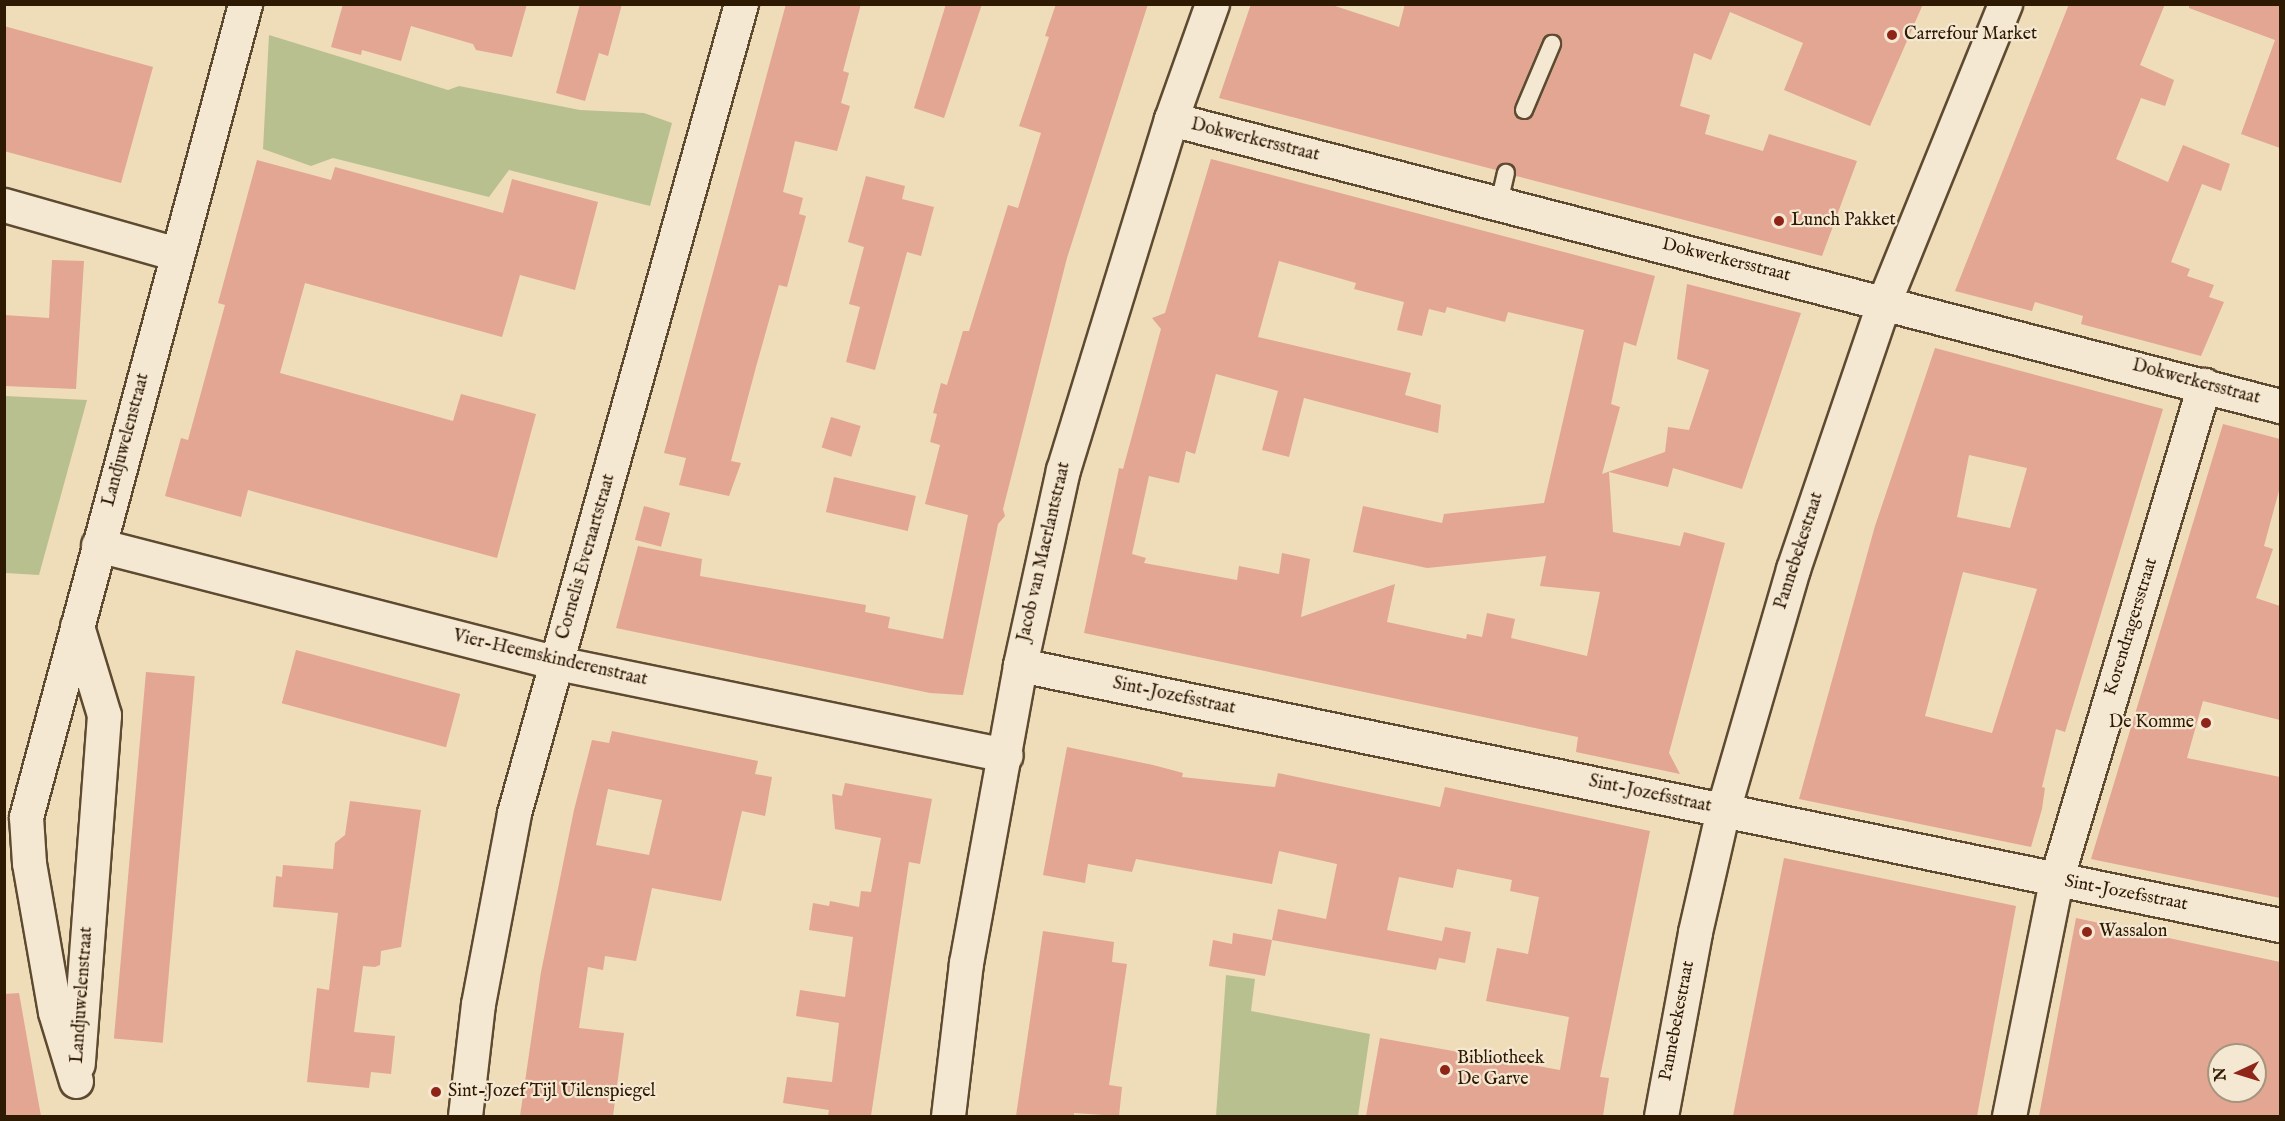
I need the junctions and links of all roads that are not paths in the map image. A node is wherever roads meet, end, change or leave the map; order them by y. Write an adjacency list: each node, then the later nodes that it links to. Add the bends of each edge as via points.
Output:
1 (245, 4): 9 (street, Landjuwelenstraat)
2 (741, 4): 15 (street, Cornelis Everaartstraat)
3 (1212, 4): 7 (street, Jacob van Maerlantstraat)
4 (2005, 4): 10 (street, Pannebekestraat)
5 (1552, 44): 6 (lane)
6 (1524, 110)
7 (1171, 119): 10 (street, Dokwerkersstraat, via 1503,188); 16 (street, Jacob van Maerlantstraat, via 1063,470)
8 (4, 205): 9 (street)
9 (177, 254): 13 (street, Landjuwelenstraat)
10 (1884, 302): 11 (street, Dokwerkersstraat); 18 (street, Pannebekestraat, via 1792,569)
11 (2204, 385): 12 (street, Dokwerkersstraat); 19 (street, Korendragersstraat)
12 (2280, 406)
13 (98, 545): 14 (street, Landjuwelenstraat); 15 (street, Vier-Heemskinderenstraat)
14 (77, 626): 14 (street, Landjuwelenstraat, via 104,715 76,1081 55,1012 29,863 26,817)
15 (557, 663): 17 (street, Vier-Heemskinderenstraat); 21 (street, Cornelis Everaartstraat, via 514,813 478,1004)
16 (1020, 665): 17 (street, Jacob van Maerlantstraat); 18 (street, Sint-Jozefsstraat)
17 (1006, 755): 22 (street, Jacob van Maerlantstraat, via 966,963)
18 (1723, 810): 19 (street, Sint-Jozefsstraat); 23 (street, Pannebekestraat, via 1695,932)
19 (2056, 880): 20 (street, Sint-Jozefsstraat); 24 (street, Korendragersstraat)
20 (2280, 925)
21 (465, 1116)
22 (948, 1116)
23 (1661, 1116)
24 (2008, 1116)

